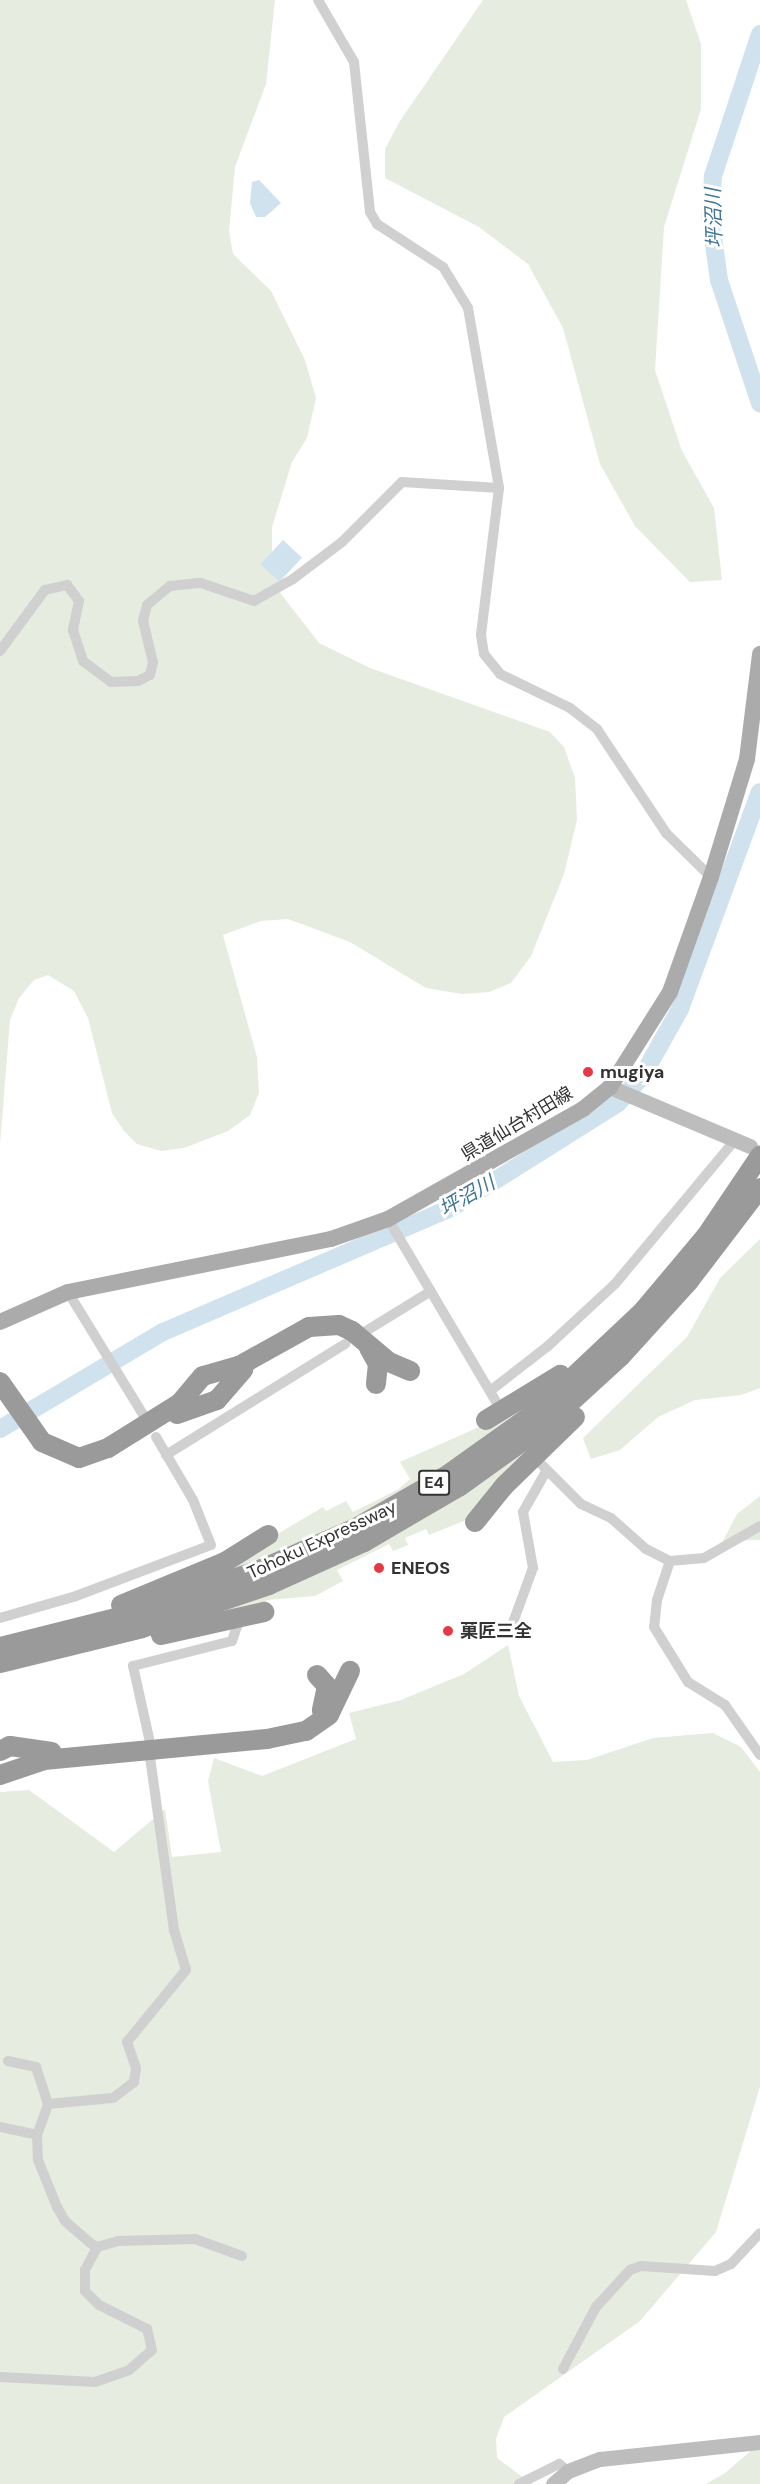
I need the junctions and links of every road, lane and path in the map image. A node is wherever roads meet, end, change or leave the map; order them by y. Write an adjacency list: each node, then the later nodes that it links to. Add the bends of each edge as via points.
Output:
1 (318, 0): 2 (street, via 354,62 370,212 376,224 443,267 464,297)
2 (499, 489): 3 (street, via 402,482 342,542 293,579 254,601 201,584 170,586 147,605 143,621 153,662 150,675 138,681 111,682 83,661 74,630 79,602 68,585 45,590); 5 (street, via 481,635 484,654 500,674 570,708 597,729 666,833)
3 (0, 651)
4 (760, 654): 5 (main road, 県道仙台村田線, via 747,759)
5 (711, 877): 6 (main road, 県道仙台村田線, via 670,992)
6 (612, 1088): 7 (street); 10 (main road, 県道仙台村田線)
7 (735, 1140): 8 (street); 20 (street, via 615,1284 548,1346)
8 (755, 1151): 11 (highway, Tohoku Expressway / E4)
9 (760, 1188): 11 (highway, Tohoku Expressway / E4)
10 (390, 1223): 12 (street); 13 (main road, 県道仙台村田線, via 331,1239)
11 (712, 1240): 24 (highway, via 677,1259 590,1351 527,1399); 28 (highway, via 696,1284 504,1486); 39 (highway, Tohoku Expressway / E4, via 568,1384 494,1443 405,1501 306,1551 204,1591); 40 (highway, Tohoku Expressway / E4, via 657,1320 587,1388 505,1456 414,1515 315,1566 222,1602 142,1628)
12 (431, 1291): 15 (street); 20 (street)
13 (68, 1292): 14 (main road, 県道仙台村田線); 23 (street)
14 (0, 1322)
15 (366, 1331)
16 (345, 1344): 27 (street)
17 (410, 1371): 25 (highway, via 389,1362 352,1331 325,1324 292,1333 239,1366 203,1376 180,1403 87,1456 54,1451)
18 (0, 1382): 21 (highway)
19 (376, 1384): 25 (highway, via 380,1375 374,1353 346,1334 325,1330 285,1344 232,1379 217,1400 193,1406 91,1462 61,1461)
20 (490, 1391): 22 (street)
21 (7, 1403): 25 (highway)
22 (497, 1403)
23 (144, 1416)
24 (486, 1420)
25 (31, 1435)
26 (156, 1437): 27 (street)
27 (166, 1455): 31 (street, via 194,1500)
28 (475, 1522)
29 (760, 1526): 33 (street, via 704,1558)
30 (267, 1535): 38 (highway, via 186,1580)
31 (211, 1545): 32 (street); 35 (street, via 76,1596)
32 (215, 1558)
33 (670, 1561): 37 (street, via 646,1549 611,1518 581,1504 543,1466 523,1512 533,1568); 46 (street, via 657,1600 654,1627 688,1682 725,1706)
34 (264, 1612): 42 (highway)
35 (0, 1618)
36 (238, 1624): 44 (street, via 232,1641 133,1666)
37 (511, 1628)
38 (0, 1640)
39 (0, 1647)
40 (0, 1663)
41 (350, 1671): 48 (highway, via 329,1715 306,1731 267,1739 44,1760)
42 (0, 1672)
43 (317, 1675): 45 (highway, via 327,1686 321,1712 282,1732 34,1753 10,1746)
44 (148, 1738)
45 (0, 1751)
46 (760, 1755)
47 (150, 1757): 50 (street, via 174,1930 186,1970 127,2042 136,2068 134,2082 124,2092 72,2106)
48 (0, 1775)
49 (8, 2061): 50 (street, via 36,2067)
50 (48, 2104): 52 (street)
51 (0, 2127): 52 (street)
52 (37, 2134): 54 (street, via 39,2160 57,2207 75,2233)
53 (760, 2233): 56 (street, via 731,2264 715,2271 641,2266 630,2270 596,2307)
54 (97, 2247): 55 (street, via 118,2241 195,2240); 57 (street, via 86,2270 85,2291 99,2305 147,2329 152,2350 129,2370 95,2382)
55 (242, 2256)
56 (563, 2369)
57 (0, 2377)
58 (760, 2442): 59 (street, via 620,2455)
59 (568, 2471): 60 (street, via 560,2464); 61 (street)
60 (519, 2484)
61 (553, 2484)

